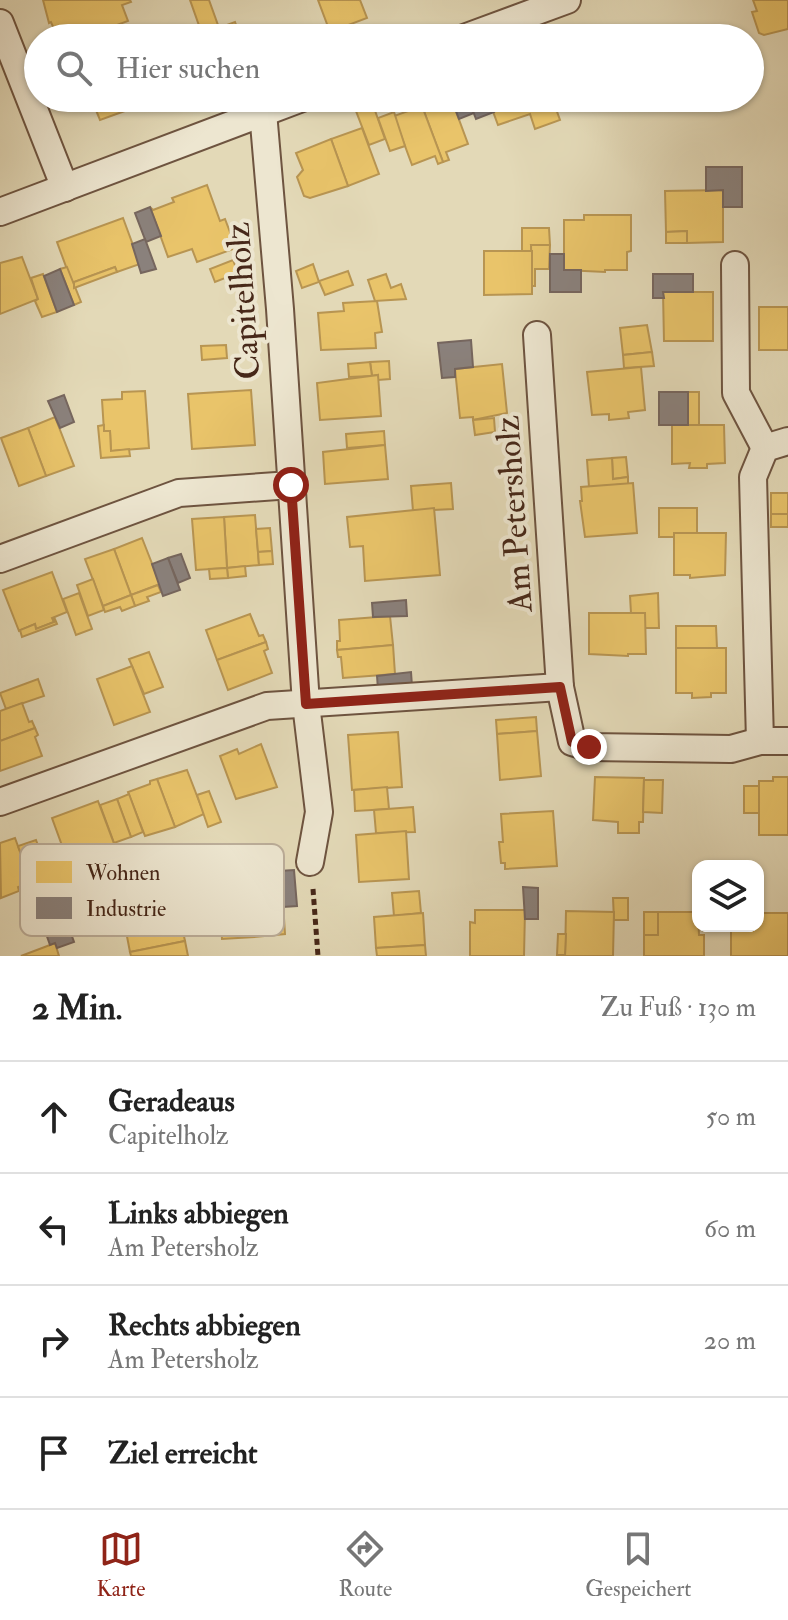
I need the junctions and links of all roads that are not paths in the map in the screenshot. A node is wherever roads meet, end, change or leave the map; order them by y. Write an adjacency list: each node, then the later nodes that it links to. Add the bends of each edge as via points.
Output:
1 (567, 0): 3 (street)
2 (0, 23): 4 (street)
3 (502, 24)
4 (24, 84)
5 (35, 112): 7 (street)
6 (263, 112): 7 (street); 12 (street, Capitelholz)
7 (65, 188): 8 (street)
8 (0, 212)
9 (735, 265): 11 (street, via 736,393)
10 (537, 335): 14 (street, Am Petersholz)
11 (777, 444): 16 (street, via 753,477)
12 (291, 485): 13 (street, via 179,493); 15 (street, Capitelholz)
13 (0, 559)
14 (560, 687): 15 (street); 16 (street, Am Petersholz, via 572,742 589,747 731,749)
15 (306, 704): 18 (street, via 267,706); 19 (street, Capitelholz, via 319,812)
16 (760, 741): 17 (street)
17 (788, 741)
18 (0, 802)
19 (310, 862)

